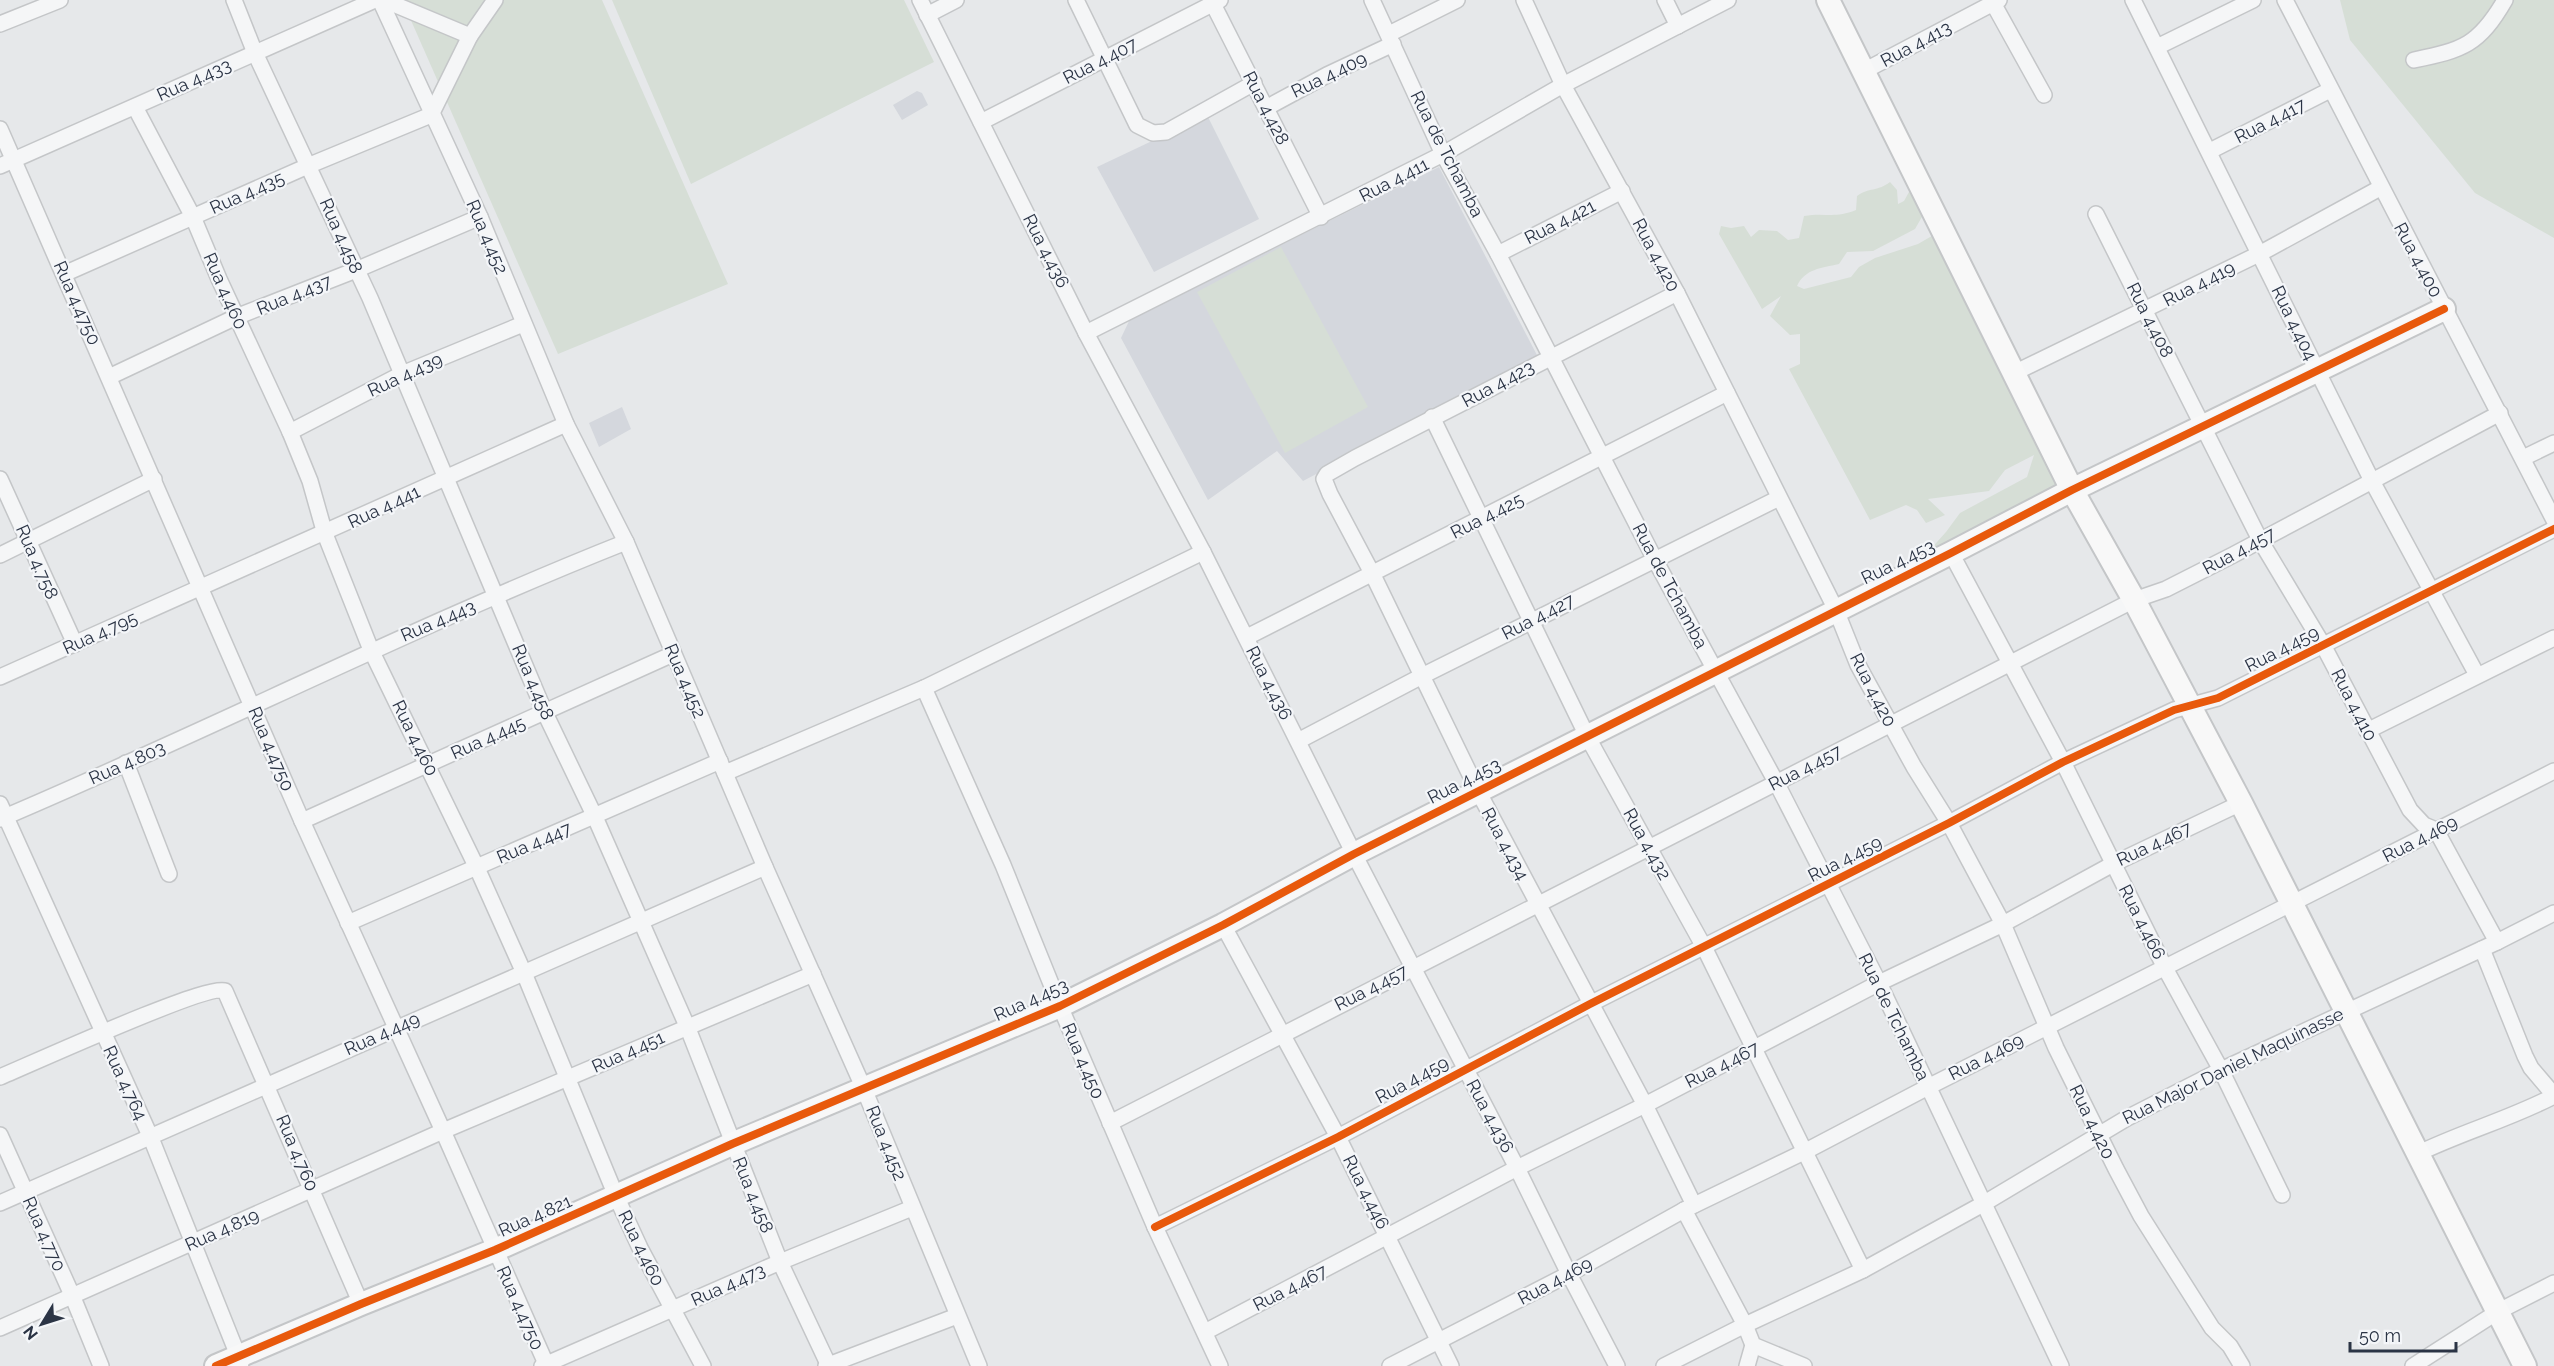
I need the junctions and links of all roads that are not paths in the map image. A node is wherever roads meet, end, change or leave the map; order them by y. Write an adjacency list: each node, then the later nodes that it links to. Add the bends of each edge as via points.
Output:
1 (60, 0): 22 (street)
2 (234, 0): 27 (street, Rua 4.458)
3 (375, 0): 27 (street, Rua 4.433)
4 (382, 0): 24 (street); 37 (street, Rua 4.452)
5 (495, 0): 24 (street)
6 (920, 0): 21 (street, Rua 4.436)
7 (956, 0): 21 (street)
8 (1076, 0): 28 (street)
9 (1372, 0): 25 (street, Rua de Tchamba)
10 (1457, 0): 25 (street, Rua 4.409)
11 (1524, 0): 32 (street, Rua 4.420)
12 (1665, 0): 23 (street)
13 (1728, 0): 23 (street, Rua 4.411)
14 (1828, 0): 30 (street)
15 (2133, 0): 26 (street, Rua 4.404)
16 (2253, 0): 26 (street)
17 (2285, 0): 33 (street, Rua 4.400)
18 (2505, 0): 29 (street, via 2480,37 2447,53)
19 (1215, 1): 28 (street, Rua 4.407); 31 (street, Rua 4.428)
20 (1989, 3): 30 (street, Rua 4.413); 34 (street)
21 (927, 15): 38 (street, Rua 4.436)
22 (0, 24)
23 (1678, 26): 32 (street, Rua 4.411)
24 (470, 36): 37 (street)
25 (1391, 39): 36 (street, Rua 4.409); 41 (street, Rua de Tchamba)
26 (2157, 47): 40 (street, Rua 4.404)
27 (255, 53): 35 (street, Rua 4.433); 43 (street, Rua 4.458)
28 (1105, 58): 31 (street, via 1137,124 1149,132 1166,132); 38 (street, Rua 4.407)
29 (2414, 60)
30 (1864, 71): 62 (street)
31 (1254, 83): 36 (street, Rua 4.428)
32 (1563, 84): 41 (street, Rua 4.411); 45 (street, Rua 4.420)
33 (2330, 90): 40 (street, Rua 4.417); 44 (street, Rua 4.400)
34 (2044, 95)
35 (135, 107): 42 (street, Rua 4.433); 47 (street, Rua 4.460)
36 (1266, 108): 49 (street, Rua 4.428)
37 (431, 115): 43 (street, Rua 4.435); 48 (street, Rua 4.452)
38 (981, 122): 59 (street, Rua 4.436)
39 (0, 129): 42 (street, Rua 4.4750)
40 (2210, 151): 50 (street, Rua 4.404)
41 (1443, 154): 49 (street, Rua 4.411); 51 (street, Rua de Tchamba)
42 (6, 163): 53 (street, Rua 4.4750)
43 (309, 165): 47 (street, Rua 4.435); 52 (street, Rua 4.458)
44 (2380, 188): 50 (street, Rua 4.419); 55 (street, Rua 4.400)
45 (1622, 191): 51 (street, Rua 4.421); 54 (street, Rua 4.420)
46 (2096, 214): 56 (street, Rua 4.408)
47 (193, 217): 53 (street, Rua 4.435); 57 (street, Rua 4.460)
48 (480, 217): 52 (street, Rua 4.437); 58 (street, Rua 4.452)
49 (1321, 217): 59 (street, Rua 4.411)
50 (2261, 253): 56 (street, Rua 4.419); 61 (street, Rua 4.404)
51 (1498, 254): 60 (street, Rua de Tchamba)
52 (356, 270): 57 (street, Rua 4.437); 63 (street, Rua 4.458)
53 (64, 274): 64 (street, Rua 4.4750)
54 (1677, 293): 60 (street, Rua 4.423); 65 (street, Rua 4.420)
55 (2444, 309): 61 (street, Rua 4.453); 66 (street, Rua 4.400)
56 (2145, 310): 62 (street, Rua 4.419); 69 (street, Rua 4.408)
57 (236, 317): 64 (street, Rua 4.437); 70 (street, Rua 4.460)
58 (523, 324): 63 (street, Rua 4.439); 68 (street, Rua 4.452)
59 (1086, 333): 88 (street, Rua 4.436)
60 (1551, 356): 67 (street, Rua 4.423); 72 (street, Rua de Tchamba)
61 (2316, 369): 69 (street, Rua 4.453); 78 (street, Rua 4.404)
62 (2014, 373): 79 (street)
63 (402, 374): 70 (street, Rua 4.439); 74 (street, Rua 4.458)
64 (109, 377): 77 (street, Rua 4.4750)
65 (1727, 393): 72 (street, Rua 4.425); 80 (street, Rua 4.420)
66 (2500, 413): 73 (street, Rua 4.400); 78 (street, Rua 4.457)
67 (1432, 417): 75 (street, Rua 4.423); 81 (street, Rua 4.432)
68 (566, 424): 74 (street, Rua 4.441); 86 (street, Rua 4.452)
69 (2204, 427): 79 (street, Rua 4.453); 85 (street, Rua 4.410)
70 (290, 432): 84 (street, Rua 4.460, via 310,481)
71 (2554, 443): 73 (street)
72 (1603, 457): 81 (street, Rua 4.425); 91 (street, Rua de Tchamba)
73 (2523, 458): 82 (street, Rua 4.400)
74 (446, 478): 84 (street, Rua 4.441); 95 (street, Rua 4.458)
75 (1324, 479): 92 (street, Rua 4.434)
76 (0, 480): 87 (street, Rua 4.758)
77 (154, 480): 87 (street); 93 (street, Rua 4.4750)
78 (2372, 481): 85 (street, Rua 4.457); 94 (street, Rua 4.404)
79 (2072, 490): 89 (street, Rua 4.453); 96 (street)
80 (1779, 498): 91 (street, Rua 4.427); 97 (street, Rua 4.420)
81 (1482, 518): 92 (street, Rua 4.425); 98 (street, Rua 4.432)
82 (2554, 519)
83 (2554, 529): 94 (street, Rua 4.459)
84 (325, 534): 93 (street, Rua 4.441); 103 (street, Rua 4.460)
85 (2260, 540): 96 (street, Rua 4.457, via 2166,589); 102 (street, Rua 4.410)
86 (626, 542): 95 (street, Rua 4.443); 104 (street, Rua 4.452)
87 (28, 543): 90 (street); 101 (street, Rua 4.758)
88 (1203, 552): 99 (street, Rua 4.436); 110 (street, Rua 4.447)
89 (1951, 553): 97 (street, Rua 4.453); 105 (street, Rua 4.466)
90 (0, 555)
91 (1654, 558): 98 (street, Rua 4.427); 106 (street, Rua de Tchamba)
92 (1374, 575): 99 (street, Rua 4.425); 108 (street, Rua 4.434)
93 (201, 588): 101 (street, Rua 4.795); 112 (street, Rua 4.4750)
94 (2432, 591): 102 (street, Rua 4.459); 107 (street, Rua 4.404)
95 (497, 596): 103 (street, Rua 4.443); 113 (street, Rua 4.458)
96 (2134, 600): 105 (street, Rua 4.457); 111 (street)
97 (1836, 610): 106 (street, Rua 4.453); 114 (street, Rua 4.420, via 1858,665)
98 (1531, 621): 108 (street, Rua 4.427); 116 (street, Rua 4.432)
99 (1247, 637): 117 (street, Rua 4.436)
100 (2554, 638): 107 (street)
101 (75, 644): 109 (street, Rua 4.795)
102 (2323, 645): 111 (street, Rua 4.459, via 2218,698); 115 (street, Rua 4.410)
103 (371, 650): 112 (street, Rua 4.443); 120 (street, Rua 4.460)
104 (673, 654): 113 (street, Rua 4.445); 121 (street, Rua 4.452)
105 (2009, 663): 114 (street, Rua 4.457); 118 (street, Rua 4.466)
106 (1716, 670): 116 (street, Rua 4.453); 123 (street, Rua de Tchamba)
107 (2477, 675): 115 (street)
108 (1422, 676): 117 (street, Rua 4.427); 124 (street, Rua 4.434)
109 (0, 677)
110 (924, 688): 121 (street, Rua 4.447); 154 (street, Rua 4.450, via 1003,865)
111 (2189, 705): 118 (street, Rua 4.459); 125 (street)
112 (253, 707): 119 (street, Rua 4.803); 128 (street, Rua 4.4750)
113 (545, 712): 120 (street, Rua 4.445); 127 (street, Rua 4.458)
114 (1890, 725): 123 (street, Rua 4.457); 129 (street, Rua 4.420)
115 (2367, 731): 130 (street, Rua 4.410, via 2410,810 2424,825)
116 (1587, 736): 124 (street, Rua 4.453); 131 (street, Rua 4.432)
117 (1299, 741): 132 (street, Rua 4.436)
118 (2063, 762): 129 (street, Rua 4.459); 133 (street, Rua 4.466)
119 (126, 763): 126 (street, Rua 4.803); 136 (street)
120 (428, 765): 128 (street, Rua 4.445); 135 (street, Rua 4.460)
121 (722, 767): 127 (street, Rua 4.447); 134 (street, Rua 4.452)
122 (2554, 771): 130 (street, Rua 4.469)
123 (1776, 782): 131 (street, Rua 4.457); 137 (street, Rua de Tchamba)
124 (1478, 791): 132 (street, Rua 4.453); 138 (street, Rua 4.434)
125 (2241, 803): 133 (street, Rua 4.467); 139 (street)
126 (2, 813): 159 (street, Rua 4.764)
127 (595, 817): 135 (street, Rua 4.447); 141 (street, Rua 4.458)
128 (302, 821): 142 (street, Rua 4.4750)
129 (1949, 823): 137 (street, Rua 4.459); 143 (street, Rua 4.420)
130 (2436, 830): 139 (street, Rua 4.469); 145 (street, Rua 4.410)
131 (1650, 848): 138 (street, Rua 4.457); 146 (street, Rua 4.432)
132 (1353, 854): 144 (street, Rua 4.453); 148 (street, Rua 4.436)
133 (2113, 864): 143 (street, Rua 4.467); 149 (street, Rua 4.466)
134 (765, 867): 141 (street, Rua 4.449); 151 (street, Rua 4.452)
135 (477, 868): 142 (street, Rua 4.447); 150 (street, Rua 4.460)
136 (169, 874)
137 (1828, 884): 146 (street, Rua 4.459); 152 (street, Rua de Tchamba)
138 (1537, 905): 148 (street, Rua 4.457); 153 (street, Rua 4.434)
139 (2291, 905): 149 (street, Rua 4.469); 155 (street)
140 (2554, 913): 145 (street, Rua Major Daniel Maquinasse)
141 (641, 921): 150 (street, Rua 4.449); 156 (street, Rua 4.458)
142 (348, 923): 158 (street, Rua 4.4750)
143 (2003, 924): 152 (street, Rua 4.467); 157 (street, Rua 4.420)
144 (1223, 925): 154 (street, Rua 4.453); 160 (street, Rua 4.446)
145 (2497, 942): 147 (street, Rua Major Daniel Maquinasse)
146 (1704, 947): 153 (street, Rua 4.459); 161 (street, Rua 4.432)
147 (2482, 949): 155 (street, Rua Major Daniel Maquinasse); 169 (street, via 2525,1056)
148 (1413, 967): 160 (street, Rua 4.457); 162 (street, Rua 4.436)
149 (2165, 968): 157 (street, Rua 4.469); 163 (street, Rua 4.466)
150 (524, 973): 158 (street, Rua 4.449); 165 (street, Rua 4.460)
151 (813, 974): 156 (street, Rua 4.451); 168 (street, Rua 4.452)
152 (1879, 983): 161 (street, Rua 4.467); 167 (street, Rua de Tchamba)
153 (1590, 1004): 162 (street, Rua 4.459); 170 (street, Rua 4.434)
154 (1059, 1006): 168 (street, Rua 4.453); 171 (street, Rua 4.450)
155 (2346, 1011): 163 (street, Rua Major Daniel Maquinasse); 179 (street)
156 (687, 1026): 165 (street, Rua 4.451); 177 (street, Rua 4.458)
157 (2047, 1026): 167 (street, Rua 4.469); 173 (street, Rua 4.420)
158 (396, 1027): 166 (street, Rua 4.449); 172 (street, Rua 4.4750)
159 (102, 1034): 164 (street); 166 (street, Rua 4.760, via 218,989 225,991); 176 (street, Rua 4.764)
160 (1282, 1035): 171 (street, Rua 4.457); 175 (street, Rua 4.446)
161 (1754, 1048): 170 (street, Rua 4.467); 178 (street, Rua 4.432)
162 (1465, 1069): 175 (street, Rua 4.459); 180 (street, Rua 4.436)
163 (2222, 1070): 173 (street, Rua Major Daniel Maquinasse); 183 (street, Rua 4.466)
164 (0, 1077)
165 (568, 1080): 172 (street, Rua 4.451); 184 (street, Rua 4.460)
166 (268, 1084): 176 (street, Rua 4.449); 181 (street, Rua 4.760)
167 (1928, 1087): 178 (street, Rua 4.469); 186 (street, Rua de Tchamba)
168 (864, 1089): 177 (street, Rua 4.821); 188 (street, Rua 4.452)
169 (2554, 1096): 179 (street)
170 (1645, 1105): 180 (street, Rua 4.467); 187 (street, Rua 4.434)
171 (1110, 1123): 189 (street, Rua 4.450)
172 (443, 1131): 181 (street, Rua 4.819); 192 (street, Rua 4.4750)
173 (2098, 1134): 186 (street, Rua Major Daniel Maquinasse); 222 (street, Rua 4.420, via 2141,1216 2212,1328)
174 (0, 1135): 182 (street, Rua 4.770)
175 (1338, 1137): 189 (street, Rua 4.459); 190 (street, Rua 4.446)
176 (151, 1138): 182 (street, Rua 4.449); 191 (street, Rua 4.764)
177 (732, 1144): 184 (street, Rua 4.821); 193 (street, Rua 4.458)
178 (1806, 1151): 187 (street, Rua 4.469); 194 (street, Rua 4.432)
179 (2417, 1154): 200 (street)
180 (1517, 1168): 190 (street, Rua 4.467); 195 (street, Rua 4.436)
181 (312, 1190): 191 (street, Rua 4.819); 198 (street, Rua 4.760)
182 (25, 1192): 185 (street, Rua 4.449); 197 (street, Rua 4.770)
183 (2282, 1195)
184 (616, 1196): 192 (street, Rua 4.821); 199 (street, Rua 4.460)
185 (0, 1203)
186 (1983, 1204): 194 (street, Rua Major Daniel Maquinasse); 221 (street, Rua de Tchamba)
187 (1689, 1207): 195 (street, Rua 4.469); 202 (street, Rua 4.434)
188 (912, 1208): 193 (street, Rua 4.473); 201 (street, Rua 4.452)
189 (1155, 1227): 204 (street, Rua 4.450)
190 (1389, 1237): 204 (street, Rua 4.467); 205 (street, Rua 4.446)
191 (192, 1244): 197 (street, Rua 4.819); 207 (street, Rua 4.764)
192 (495, 1250): 198 (street, Rua 4.821); 210 (street, Rua 4.4750)
193 (780, 1262): 199 (street, Rua 4.473); 212 (street, Rua 4.458)
194 (1863, 1270): 202 (street, Rua Major Daniel Maquinasse)
195 (1569, 1274): 205 (street, Rua 4.469); 217 (street, Rua 4.436)
196 (2554, 1283): 200 (street)
197 (72, 1295): 203 (street, Rua 4.819); 208 (street, Rua 4.770)
198 (361, 1304): 207 (street, Rua 4.821)
199 (673, 1311): 210 (street, Rua 4.473); 211 (street, Rua 4.460)
200 (2499, 1311): 223 (street); 224 (street)
201 (957, 1316): 212 (street); 213 (street, Rua 4.452)
202 (1745, 1325): 206 (street, Rua 4.434); 218 (street, Rua Major Daniel Maquinasse)
203 (0, 1328)
204 (1205, 1332): 214 (street, Rua 4.450)
205 (1440, 1340): 215 (street, Rua 4.469); 216 (street, Rua 4.446)
206 (1753, 1345): 219 (street); 220 (street)
207 (241, 1361): 209 (street, Rua 4.821)
208 (101, 1366)
209 (216, 1366)
210 (545, 1366)
211 (703, 1366)
212 (828, 1366)
213 (979, 1366)
214 (1220, 1366)
215 (1390, 1366)
216 (1451, 1366)
217 (1617, 1366)
218 (1664, 1366)
219 (1747, 1366)
220 (1804, 1366)
221 (2061, 1366)
222 (2242, 1366)
223 (2413, 1366)
224 (2525, 1366)

